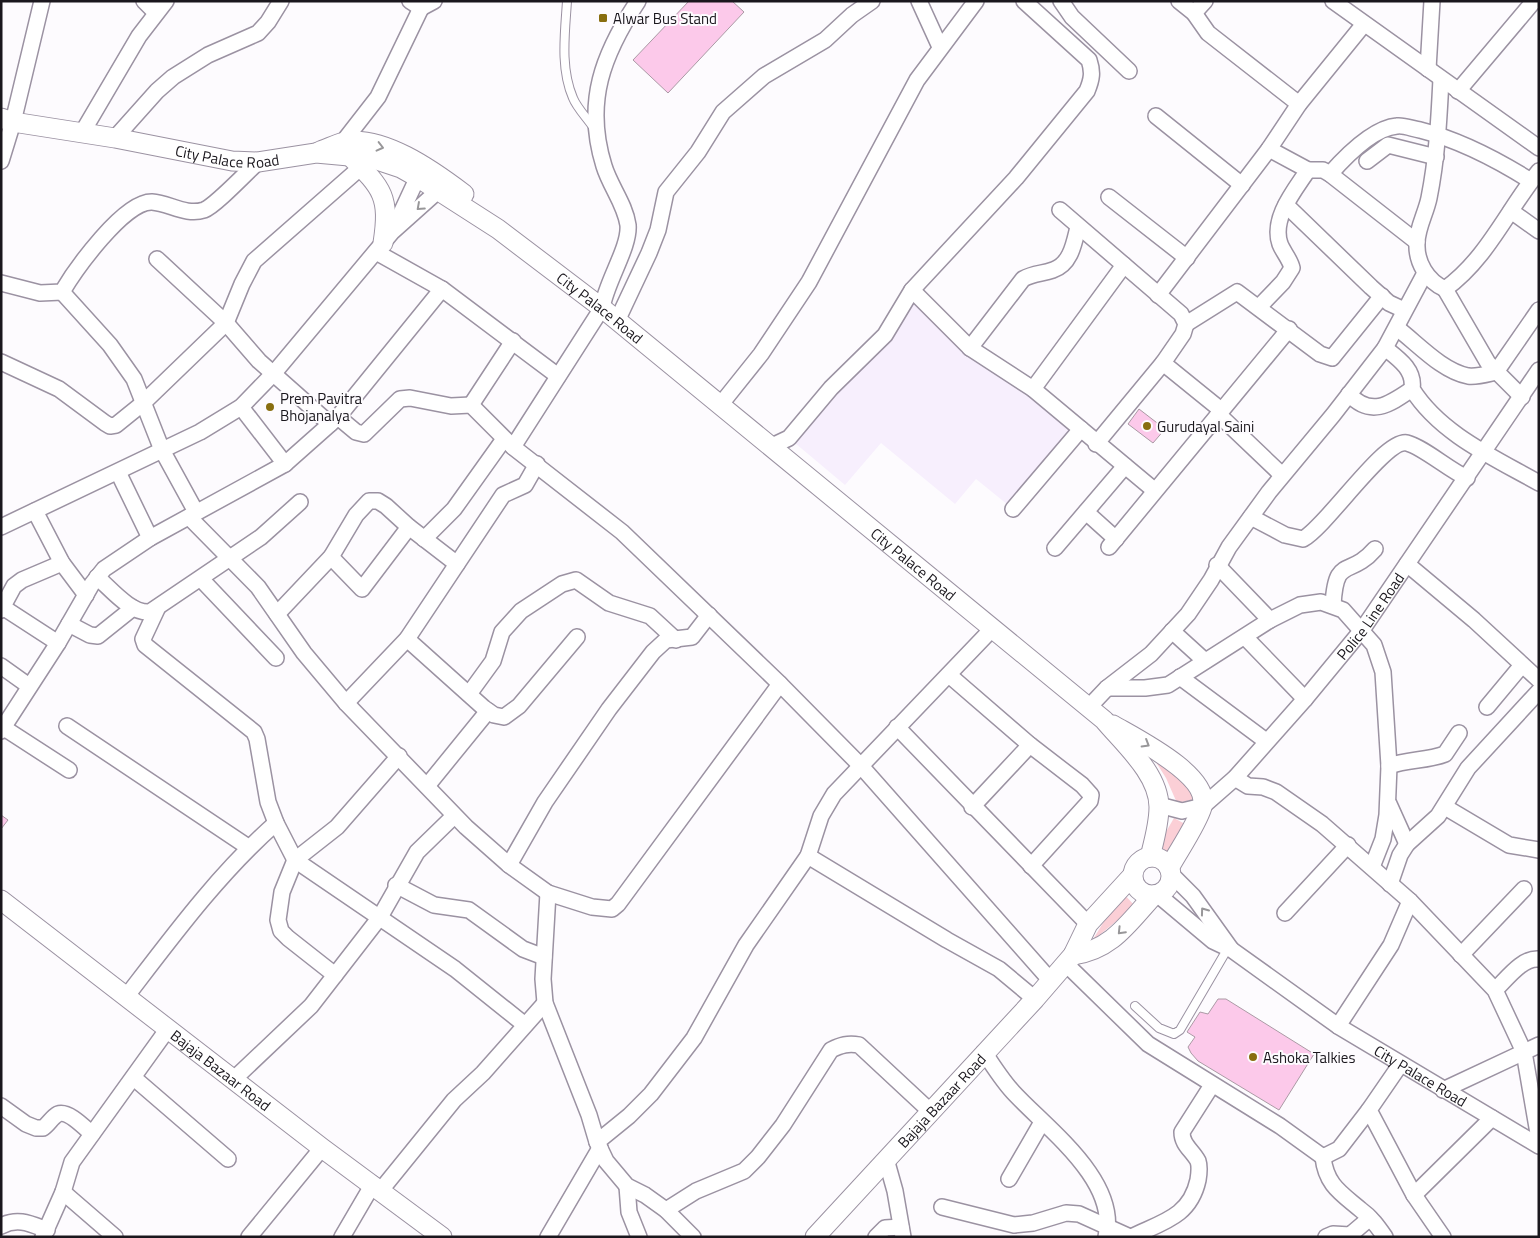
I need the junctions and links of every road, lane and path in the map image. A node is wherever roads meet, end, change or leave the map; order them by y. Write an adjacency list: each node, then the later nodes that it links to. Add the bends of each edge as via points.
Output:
1 (42, 1): 28 (street)
2 (144, 1): 18 (street)
3 (166, 1): 18 (street)
4 (281, 1): 32 (street, via 258,33 202,58 173,77)
5 (567, 1): 29 (lane, via 564,60 567,82 573,100)
6 (638, 1): 29 (street, via 606,58 596,97)
7 (872, 1): 69 (street, via 852,14 825,40 764,76 723,112 698,152 666,192 658,230)
8 (919, 1): 21 (street)
9 (976, 1): 21 (street)
10 (1024, 1): 61 (street, via 1083,52 1092,70 1092,80 1087,91 1028,165)
11 (1061, 1): 23 (street, via 1072,16)
12 (1179, 1): 19 (street)
13 (1205, 1): 19 (street)
14 (1333, 1): 20 (street)
15 (1432, 1): 22 (street)
16 (1534, 1): 25 (street)
17 (422, 3): 35 (street)
18 (156, 13): 30 (street)
19 (1194, 13): 26 (street, via 1208,33)
20 (1364, 24): 22 (street); 26 (street)
21 (940, 47): 88 (street, via 917,80 809,282 761,354)
22 (1428, 69): 24 (street)
23 (1129, 71)
24 (1441, 79): 25 (street); 31 (street)
25 (1458, 91): 33 (street)
26 (1299, 104): 34 (street)
27 (1156, 116): 45 (street)
28 (7, 120): 30 (street, City Palace Road); 37 (street)
29 (596, 130): 66 (street, via 604,167 628,224 625,244 606,286)
30 (82, 133): 32 (street, City Palace Road)
31 (1438, 135): 36 (street); 42 (street, via 1398,126 1389,128 1357,147); 43 (street)
32 (115, 138): 39 (street, City Palace Road, via 202,156)
33 (1539, 148)
34 (1269, 150): 40 (street); 45 (street)
35 (353, 156): 39 (street, City Palace Road, via 316,153); 41 (street, City Palace Road); 41 (street, one-way to 41, via 377,145 396,151); 52 (street, via 386,202); 70 (street, via 254,261)
36 (1436, 157): 38 (street, via 1388,145); 53 (street)
37 (1, 161)
38 (1367, 161)
39 (258, 162): 62 (street, via 206,210 187,211 151,202 141,204 110,230)
40 (1308, 170): 42 (street, via 1322,170); 47 (street)
41 (420, 171): 44 (street, City Palace Road); 52 (street)
42 (1330, 174): 53 (street)
43 (1535, 176): 49 (street)
44 (442, 185): 52 (street, one-way to 52); 66 (street, City Palace Road)
45 (1242, 186): 54 (street)
46 (1109, 197): 54 (street)
47 (1286, 206): 64 (street); 65 (street, via 1278,235 1292,268)
48 (1060, 210): 50 (street)
49 (1511, 211): 51 (street); 60 (street, via 1485,248)
50 (1078, 227): 56 (street); 75 (street, via 1065,263 1054,270 1035,272 1023,279)
51 (1539, 231)
52 (384, 242): 59 (street); 81 (street)
53 (1417, 242): 57 (street)
54 (1187, 258): 63 (street)
55 (156, 259): 70 (street)
56 (1124, 265): 63 (street); 83 (street)
57 (1424, 273): 60 (street); 67 (street)
58 (1, 283): 62 (street, via 40,292)
59 (442, 289): 74 (street); 92 (street)
60 (1445, 289): 80 (street)
61 (912, 290): 75 (street); 96 (street, via 884,335 831,388 789,438)
62 (62, 292): 87 (street, via 124,363 140,392)
63 (1158, 295): 71 (street, via 1181,314)
64 (1382, 296): 67 (street); 73 (street, via 1332,358 1320,354)
65 (1259, 307): 71 (street, via 1237,292); 73 (street)
66 (602, 308): 69 (street, City Palace Road); 82 (street)
67 (1404, 310): 72 (street)
68 (1539, 310): 80 (street)
69 (617, 321): 88 (street, City Palace Road)
70 (226, 323): 81 (street, via 259,361); 87 (street)
71 (1186, 324): 78 (street)
72 (1397, 328): 76 (street); 80 (street, via 1442,364 1458,372 1478,376)
73 (1289, 329): 91 (street)
74 (513, 341): 82 (street); 89 (street)
75 (970, 348): 83 (street)
76 (1385, 348): 84 (street, via 1410,372 1414,379); 85 (street)
77 (1, 362): 87 (street, via 59,389 110,426 116,425)
78 (1163, 363): 91 (street); 95 (street)
79 (1539, 370): 86 (street, Police Line Road)
80 (1496, 372): 86 (street)
81 (274, 373): 90 (street); 92 (street)
82 (558, 376): 94 (street)
83 (1033, 389): 93 (street)
84 (1412, 389): 85 (street, via 1393,401 1371,408 1357,403); 98 (street, via 1432,413)
85 (1349, 394): 103 (street)
86 (1522, 397): 98 (street, Police Line Road)
87 (142, 404): 97 (street)
88 (721, 404): 96 (street, City Palace Road)
89 (471, 405): 92 (street, via 452,406 410,398 400,400 364,434); 94 (street)
90 (241, 407): 97 (street); 99 (street)
91 (1219, 412): 103 (street); 106 (street)
92 (334, 420): 99 (street)
93 (1081, 428): 95 (street); 108 (street)
94 (509, 443): 100 (street); 116 (street, via 454,509)
95 (1096, 444): 101 (street)
96 (770, 447): 136 (street, City Palace Road)
97 (162, 450): 102 (street); 111 (street)
98 (1484, 452): 104 (street, Police Line Road); 105 (street)
99 (285, 464): 111 (street)
100 (537, 464): 122 (street, via 525,485 503,495); 133 (street, via 622,532)
101 (1125, 466): 106 (street); 110 (street)
102 (118, 472): 109 (street); 115 (street)
103 (1282, 476): 112 (street)
104 (1466, 478): 112 (street, via 1418,448 1398,443 1303,540 1285,535); 123 (street, Police Line Road)
105 (1539, 483)
106 (1154, 490): 110 (street, via 1112,543)
107 (300, 502): 120 (street, via 261,537)
108 (1014, 509)
109 (35, 511): 113 (street); 121 (street)
110 (1086, 512): 117 (street)
111 (193, 514): 115 (street); 120 (street)
112 (1251, 516): 124 (street)
113 (1, 527)
114 (409, 527): 116 (street); 119 (street, via 386,506 378,501 369,501 356,515); 119 (street, via 362,589)
115 (150, 538): 125 (street)
116 (424, 538): 122 (street)
117 (1055, 548)
118 (1375, 549): 128 (street, via 1366,560 1339,573 1335,579)
119 (331, 556): 132 (street)
120 (231, 558): 126 (street); 132 (street)
121 (62, 563): 127 (street); 129 (street, via 14,586)
122 (457, 564): 141 (street)
123 (1407, 564): 137 (street, Police Line Road); 146 (street)
124 (1217, 566): 134 (street); 138 (street, via 1188,614)
125 (97, 577): 127 (street); 130 (street)
126 (202, 578): 131 (street); 144 (street)
127 (86, 594): 135 (street)
128 (1333, 605): 134 (street, via 1309,602); 137 (street, via 1343,610)
129 (2, 608): 143 (street)
130 (133, 608): 131 (street, via 144,613); 135 (street, via 98,636)
131 (157, 609): 180 (street, via 143,639 144,646 254,732 265,789)
132 (277, 614): 157 (street, via 304,654)
133 (709, 615): 142 (street, via 692,637); 151 (street)
134 (1270, 620): 140 (street)
135 (69, 624): 143 (street)
136 (992, 629): 148 (street); 158 (street, City Palace Road)
137 (1362, 630): 156 (street, Police Line Road); 170 (street, via 1378,651 1382,663)
138 (1172, 631): 145 (street); 153 (street, via 1151,654)
139 (577, 637): 160 (street, via 513,712 504,716)
140 (1246, 637): 145 (street); 156 (street)
141 (407, 639): 155 (street); 157 (street)
142 (676, 640): 155 (street, via 650,616 609,603 576,580 570,580 533,601 502,632 493,661); 188 (street, via 666,640 659,645 629,682 545,802)
143 (58, 643): 152 (street)
144 (276, 658)
145 (1205, 661): 149 (street)
146 (1522, 665): 150 (street); 159 (street)
147 (1, 666): 152 (street)
148 (949, 675): 163 (street); 167 (street)
149 (1180, 677): 153 (street, via 1158,687); 166 (street)
150 (1539, 680)
151 (780, 684): 169 (street); 196 (street, via 618,904 612,909 601,909)
152 (29, 686): 164 (street)
153 (1107, 688): 158 (street)
154 (1539, 691): 178 (street, via 1468,768)
155 (469, 694): 160 (street)
156 (1306, 699): 166 (street, Police Line Road)
157 (346, 703): 168 (street)
158 (1089, 707): 161 (street, City Palace Road)
159 (1487, 708)
160 (488, 711): 173 (street)
161 (1104, 720): 175 (street, City Palace Road, via 1152,780); 176 (street, City Palace Road, one-way to 176, via 1165,755 1193,779 1203,794)
162 (67, 726): 183 (street)
163 (897, 727): 169 (street); 177 (street)
164 (2, 728): 171 (street)
165 (1459, 733): 170 (street, via 1445,754)
166 (1266, 741): 172 (street, Police Line Road)
167 (1030, 745): 177 (street); 189 (street, via 1082,784 1091,795 1090,801)
168 (399, 756): 173 (street); 187 (street, via 337,827)
169 (861, 766): 185 (street, via 827,802); 209 (street)
170 (1389, 766): 174 (street)
171 (69, 770)
172 (1235, 778): 176 (street, Police Line Road); 182 (street, via 1248,786 1276,792)
173 (427, 786): 179 (street)
174 (1388, 802): 181 (street); 190 (street, via 1385,832)
175 (1159, 805): 176 (street, via 1182,811); 186 (street, City Palace Road)
176 (1203, 806): 191 (street)
177 (972, 807): 189 (street)
178 (1445, 807): 181 (street); 184 (street, via 1509,845)
179 (454, 816): 188 (street); 194 (street, via 417,852)
180 (276, 823): 183 (street); 187 (street)
181 (1407, 844): 193 (street)
182 (1348, 845): 190 (street); 200 (street)
183 (248, 847): 211 (street)
184 (1539, 850)
185 (808, 856): 212 (street, via 999,969); 233 (street, via 746,945 687,1049 651,1094)
186 (1150, 857): 191 (street, via 1159,858); 192 (street, via 1137,864)
187 (295, 860): 201 (street); 208 (street, via 278,906 281,930)
188 (509, 865): 196 (street)
189 (1031, 866): 202 (street)
190 (1372, 867): 193 (street)
191 (1170, 871): 197 (street, via 1167,888); 203 (street, one-way to 191, via 1193,896)
192 (1132, 876): 197 (street, via 1142,893); 202 (street)
193 (1390, 884): 199 (street)
194 (396, 885): 201 (street); 205 (street, via 434,906 469,910 523,949)
195 (1524, 889): 204 (street)
196 (548, 893): 205 (street)
197 (1155, 895): 203 (street, via 1213,941); 206 (street, one-way to 206, via 1104,947)
198 (1, 900): 211 (street, Bajaja Bazaar Road)
199 (1410, 901): 204 (street); 216 (street, via 1391,945)
200 (1285, 913)
201 (380, 917): 208 (street); 215 (street, via 455,968)
202 (1088, 924): 206 (street)
203 (1230, 949): 214 (lane, via 1180,1030 1174,1034 1159,1028); 216 (street, City Palace Road)
204 (1461, 955): 210 (street)
205 (544, 958): 213 (street)
206 (1069, 959): 209 (street, Bajaja Bazaar Road); 224 (street, via 1148,1044)
207 (1539, 959): 210 (street, via 1523,964)
208 (335, 975): 223 (street, via 311,1006)
209 (1051, 981): 212 (street, Bajaja Bazaar Road)
210 (1495, 990): 220 (street)
211 (126, 997): 217 (street, Bajaja Bazaar Road)
212 (1035, 999): 219 (street, Bajaja Bazaar Road)
213 (545, 1002): 215 (street); 233 (street)
214 (1135, 1006)
215 (525, 1025): 241 (street)
216 (1338, 1026): 221 (street, City Palace Road)
217 (167, 1030): 222 (street); 223 (street, Bajaja Bazaar Road)
218 (1539, 1045): 220 (street)
219 (984, 1052): 228 (street, Bajaja Bazaar Road); 230 (street, via 1006,1084)
220 (1524, 1052): 225 (street); 232 (street)
221 (1400, 1065): 225 (street, City Palace Road); 227 (street)
222 (134, 1078): 231 (street); 237 (street)
223 (234, 1079): 235 (street, Bajaja Bazaar Road)
224 (1212, 1085): 236 (street); 260 (street, via 1182,1132 1183,1142 1199,1167 1192,1199 1179,1214)
225 (1443, 1090): 229 (street, City Palace Road)
226 (1, 1106): 231 (street, via 36,1128 43,1128 62,1113)
227 (1369, 1110): 236 (street, via 1339,1149); 243 (street)
228 (931, 1112): 238 (street, Bajaja Bazaar Road); 245 (street, via 859,1045 840,1045 831,1050 783,1125 744,1171 696,1191)
229 (1492, 1118): 234 (street, City Palace Road); 243 (street)
230 (1042, 1122): 239 (street); 249 (street, via 1089,1172 1103,1198)
231 (92, 1134): 242 (street, via 72,1162)
232 (1539, 1140)
233 (599, 1145): 240 (street, via 606,1161); 255 (street)
234 (1539, 1146)
235 (322, 1148): 241 (street, Bajaja Bazaar Road); 252 (street)
236 (1324, 1157): 246 (street, via 1324,1169 1331,1183)
237 (228, 1159)
238 (886, 1159): 248 (street); 258 (street, Bajaja Bazaar Road)
239 (1008, 1179)
240 (627, 1186): 245 (street); 256 (street, via 629,1212)
241 (377, 1187): 253 (street); 254 (street, Bajaja Bazaar Road)
242 (63, 1192): 250 (street); 251 (street)
243 (1414, 1195): 263 (street)
244 (942, 1207): 249 (street, via 1014,1226 1066,1213 1079,1214)
245 (666, 1210): 257 (street)
246 (1370, 1218): 261 (street, via 1350,1235); 262 (street)
247 (1, 1226): 250 (street, via 24,1221)
248 (902, 1232): 259 (street, via 885,1228)
249 (1107, 1232): 260 (street)
250 (45, 1233)
251 (115, 1237)
252 (249, 1237)
253 (342, 1237)
254 (442, 1237)
255 (548, 1237)
256 (639, 1237)
257 (693, 1237)
258 (815, 1237)
259 (876, 1237)
260 (1131, 1237)
261 (1326, 1237)
262 (1385, 1237)
263 (1443, 1237)

